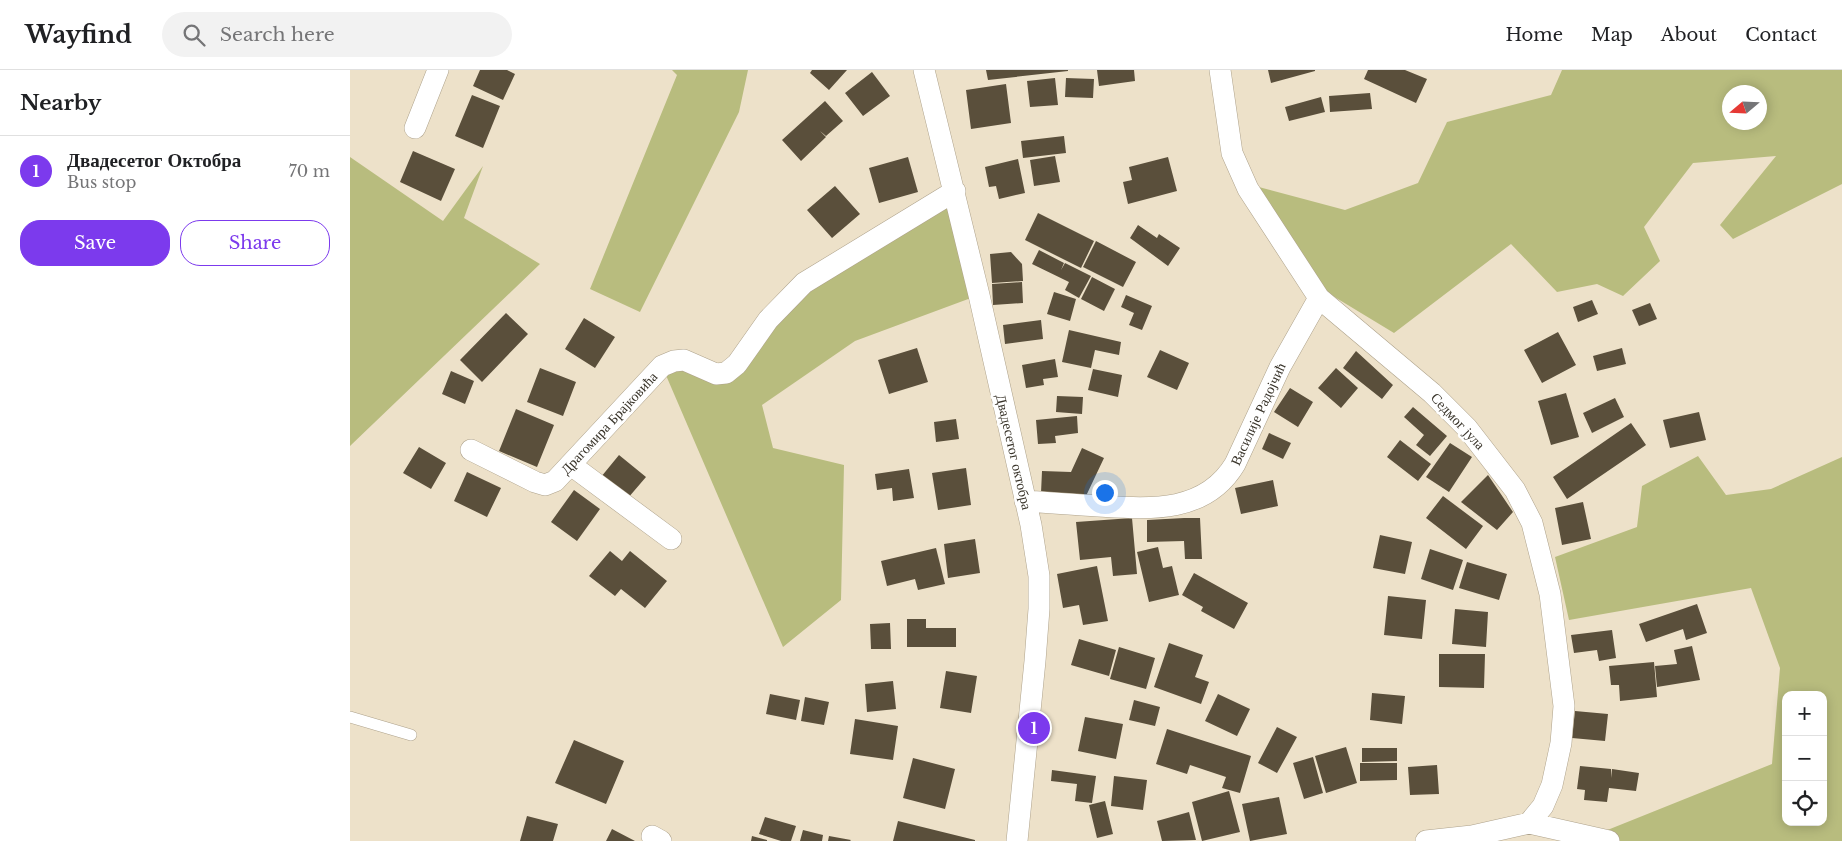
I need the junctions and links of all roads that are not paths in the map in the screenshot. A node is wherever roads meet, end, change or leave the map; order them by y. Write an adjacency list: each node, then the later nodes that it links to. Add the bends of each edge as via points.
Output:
1 (438, 70): 4 (street)
2 (924, 70): 5 (street, Двадесетог октобра)
3 (1220, 70): 6 (street, Седмог јула, via 1232,153 1248,189)
4 (415, 128)
5 (955, 191): 8 (street, Драгомира Брајковића, via 804,283 768,320 737,364 726,373 716,374 684,360 662,366); 9 (street, Двадесетог октобра)
6 (1319, 298): 9 (street, Василије Радојчић, via 1280,367 1235,464 1215,489 1186,502 1164,506 1131,508); 13 (street, Седмог јула, via 1432,393 1467,428 1516,490 1532,523 1550,594 1564,706 1561,743 1552,785 1543,806)
7 (471, 450): 8 (street, Драгомира Брајковића, via 545,485 556,480)
8 (571, 465): 10 (street)
9 (1025, 501): 15 (street, Двадесетог октобра, via 1039,576 1040,609)
10 (671, 539)
11 (350, 717): 12 (lane)
12 (411, 735)
13 (1529, 823): 14 (street); 17 (street)
14 (1472, 839): 16 (street)
15 (1017, 841)
16 (1426, 841)
17 (1609, 841)

